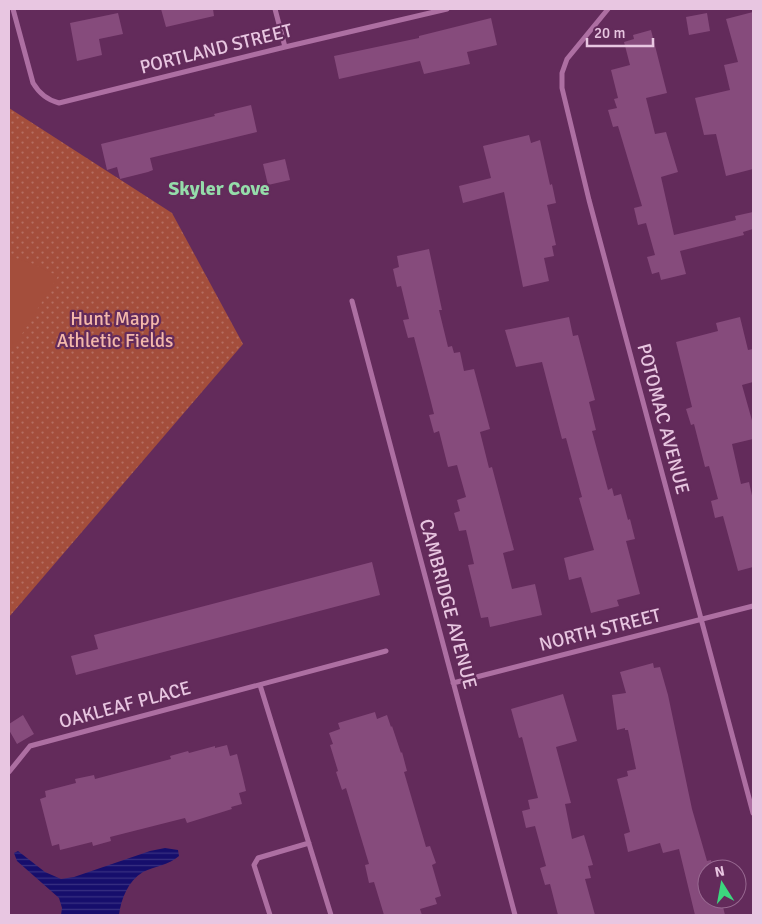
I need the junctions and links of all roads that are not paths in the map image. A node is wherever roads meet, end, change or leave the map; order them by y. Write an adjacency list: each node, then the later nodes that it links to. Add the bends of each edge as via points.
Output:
1 (13, 9): 5 (street, PORTLAND STREET, via 32,83 38,92 59,103)
2 (275, 9): 5 (street)
3 (447, 9): 5 (street, PORTLAND STREET)
4 (608, 9): 8 (street, POTOMAC AVENUE, via 567,59 562,73 562,88)
5 (284, 47)
6 (352, 301): 10 (street, CAMBRIDGE AVENUE)
7 (753, 606): 8 (street, NORTH STREET)
8 (701, 619): 10 (street, NORTH STREET); 13 (street, POTOMAC AVENUE)
9 (386, 651): 11 (street, OAKLEAF PLACE)
10 (453, 683): 17 (street, CAMBRIDGE AVENUE)
11 (260, 685): 12 (street, OAKLEAF PLACE, via 30,746); 14 (street)
12 (9, 772)
13 (753, 813)
14 (309, 843): 15 (street, via 258,858 254,865); 16 (street)
15 (270, 915)
16 (331, 915)
17 (515, 915)

